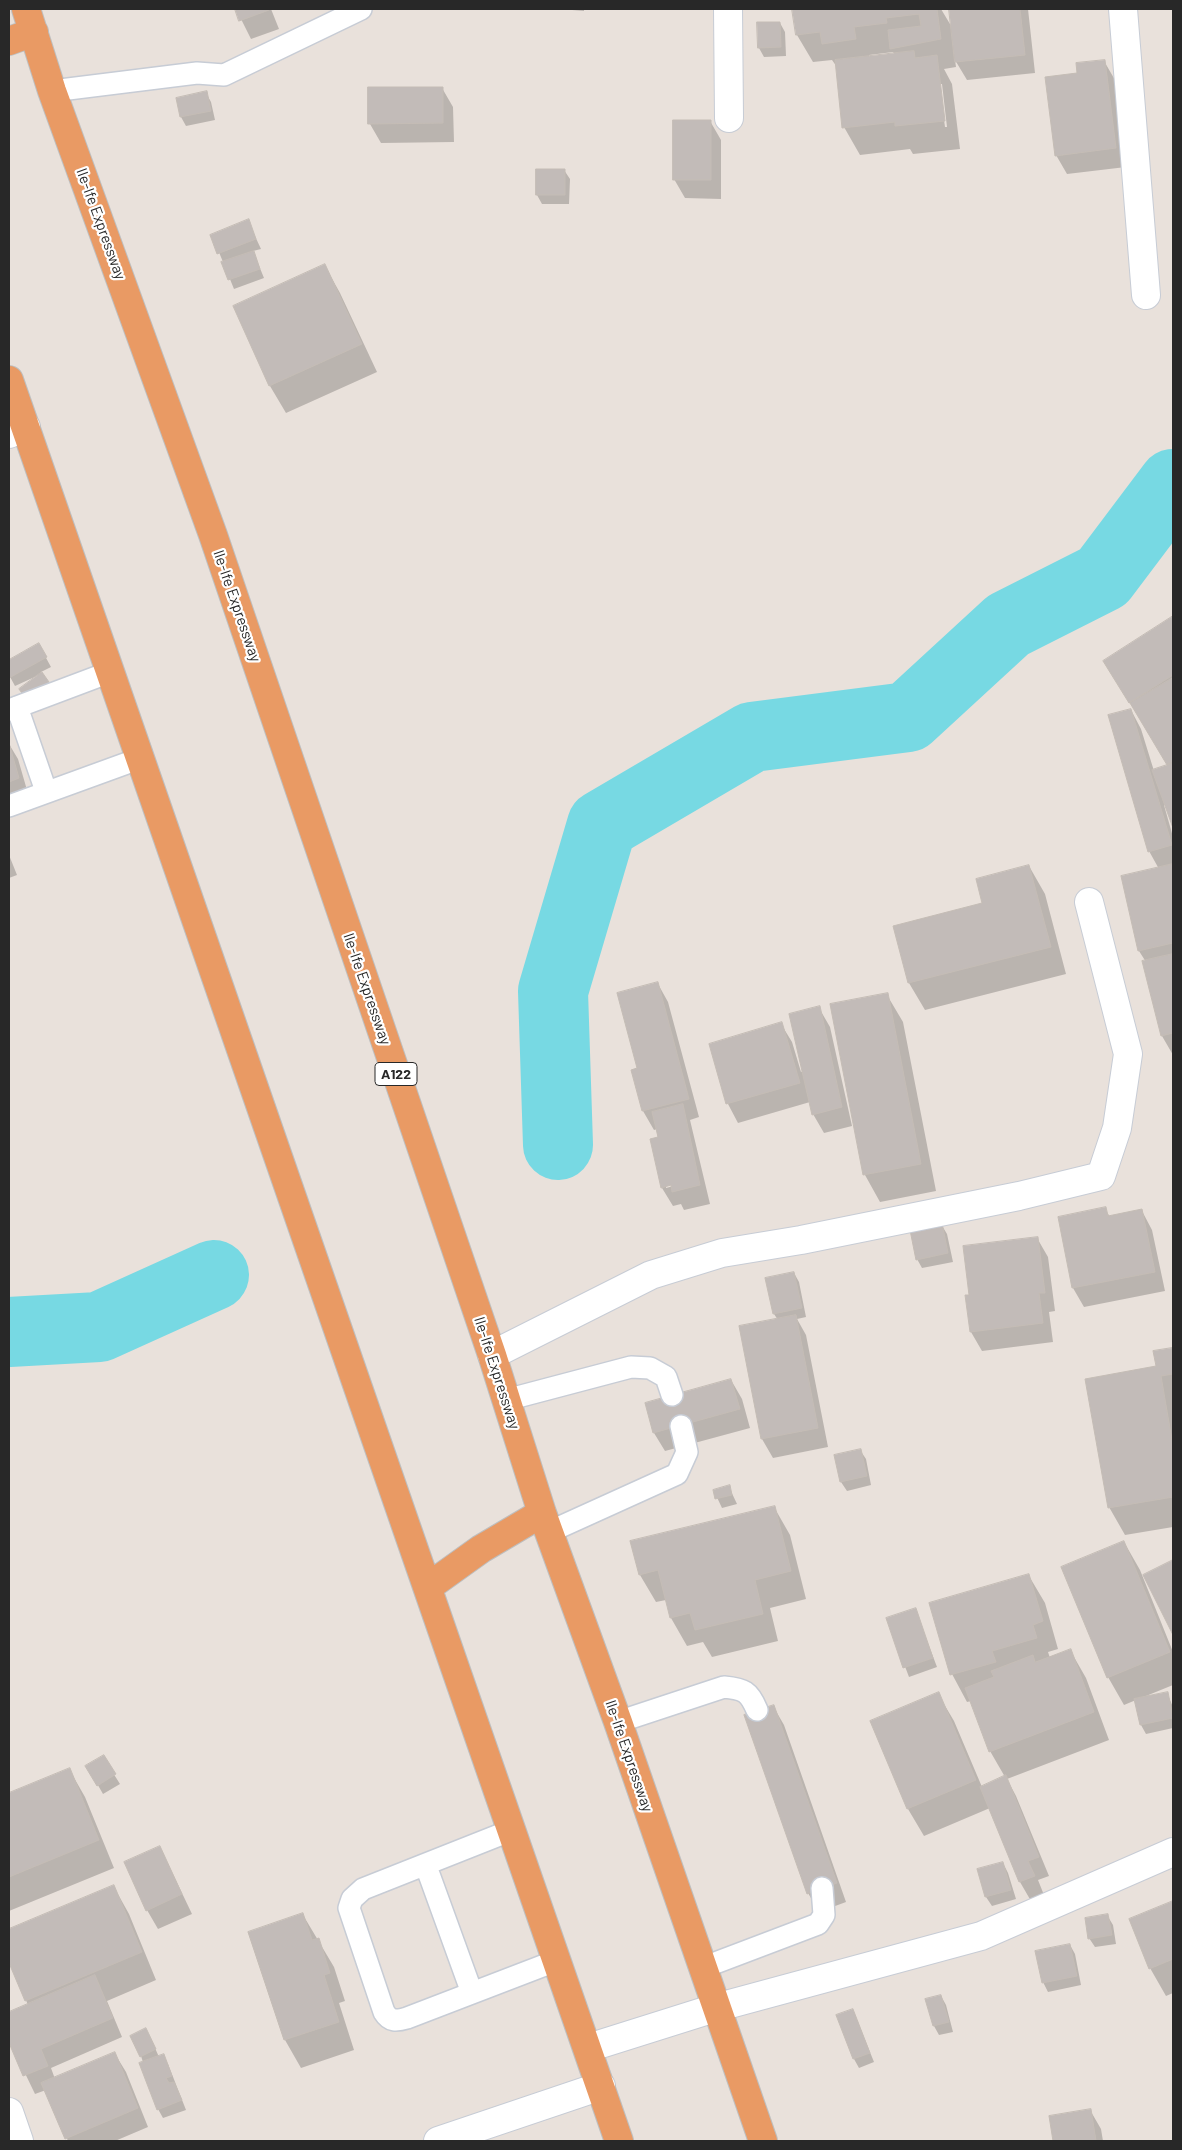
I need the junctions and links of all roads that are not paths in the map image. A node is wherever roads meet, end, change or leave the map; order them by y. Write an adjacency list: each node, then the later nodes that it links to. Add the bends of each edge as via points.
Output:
1 (361, 9): 6 (lane, via 224,75 197,73)
2 (728, 9): 7 (street)
3 (1123, 9): 8 (street)
4 (30, 20): 5 (highway); 6 (highway, Ile-Ife Expressway / A122)
5 (9, 41)
6 (52, 90): 17 (highway, Ile-Ife Expressway / A122, via 212,535)
7 (729, 118)
8 (1146, 295)
9 (9, 380): 10 (highway)
10 (17, 431): 11 (highway)
11 (110, 672): 12 (lane); 13 (highway)
12 (13, 709): 14 (lane)
13 (141, 758): 14 (lane); 22 (highway)
14 (46, 791): 15 (lane)
15 (9, 806)
16 (1089, 902): 17 (street, via 1128,1054 1117,1128 1101,1176 1019,1196 722,1253 651,1275)
17 (492, 1355): 19 (highway, Ile-Ife Expressway / A122)
18 (672, 1395): 19 (lane, via 666,1376 650,1368 631,1367)
19 (506, 1400): 21 (highway, Ile-Ife Expressway / A122)
20 (681, 1426): 21 (lane, via 687,1452 677,1474)
21 (546, 1522): 22 (highway, via 481,1549); 24 (highway, Ile-Ife Expressway / A122)
22 (428, 1587): 25 (highway)
23 (757, 1710): 24 (lane, via 751,1696 740,1688 724,1687)
24 (618, 1722): 30 (highway, Ile-Ife Expressway / A122)
25 (512, 1830): 27 (lane); 29 (highway)
26 (1173, 1852): 32 (street, via 981,1936)
27 (426, 1866): 31 (lane); 31 (lane, via 363,1889 352,1898 350,1908 384,2012 390,2020 397,2021)
28 (822, 1888): 30 (lane, via 824,1915 818,1924)
29 (558, 1960): 31 (lane); 33 (highway)
30 (702, 1968): 32 (highway, Ile-Ife Expressway / A122)
31 (472, 1993)
32 (716, 2008): 33 (street); 39 (highway, Ile-Ife Expressway / A122)
33 (588, 2048): 34 (highway)
34 (601, 2086): 37 (street); 38 (highway)
35 (9, 2112): 36 (street)
36 (19, 2141)
37 (438, 2141)
38 (619, 2141)
39 (763, 2141)

